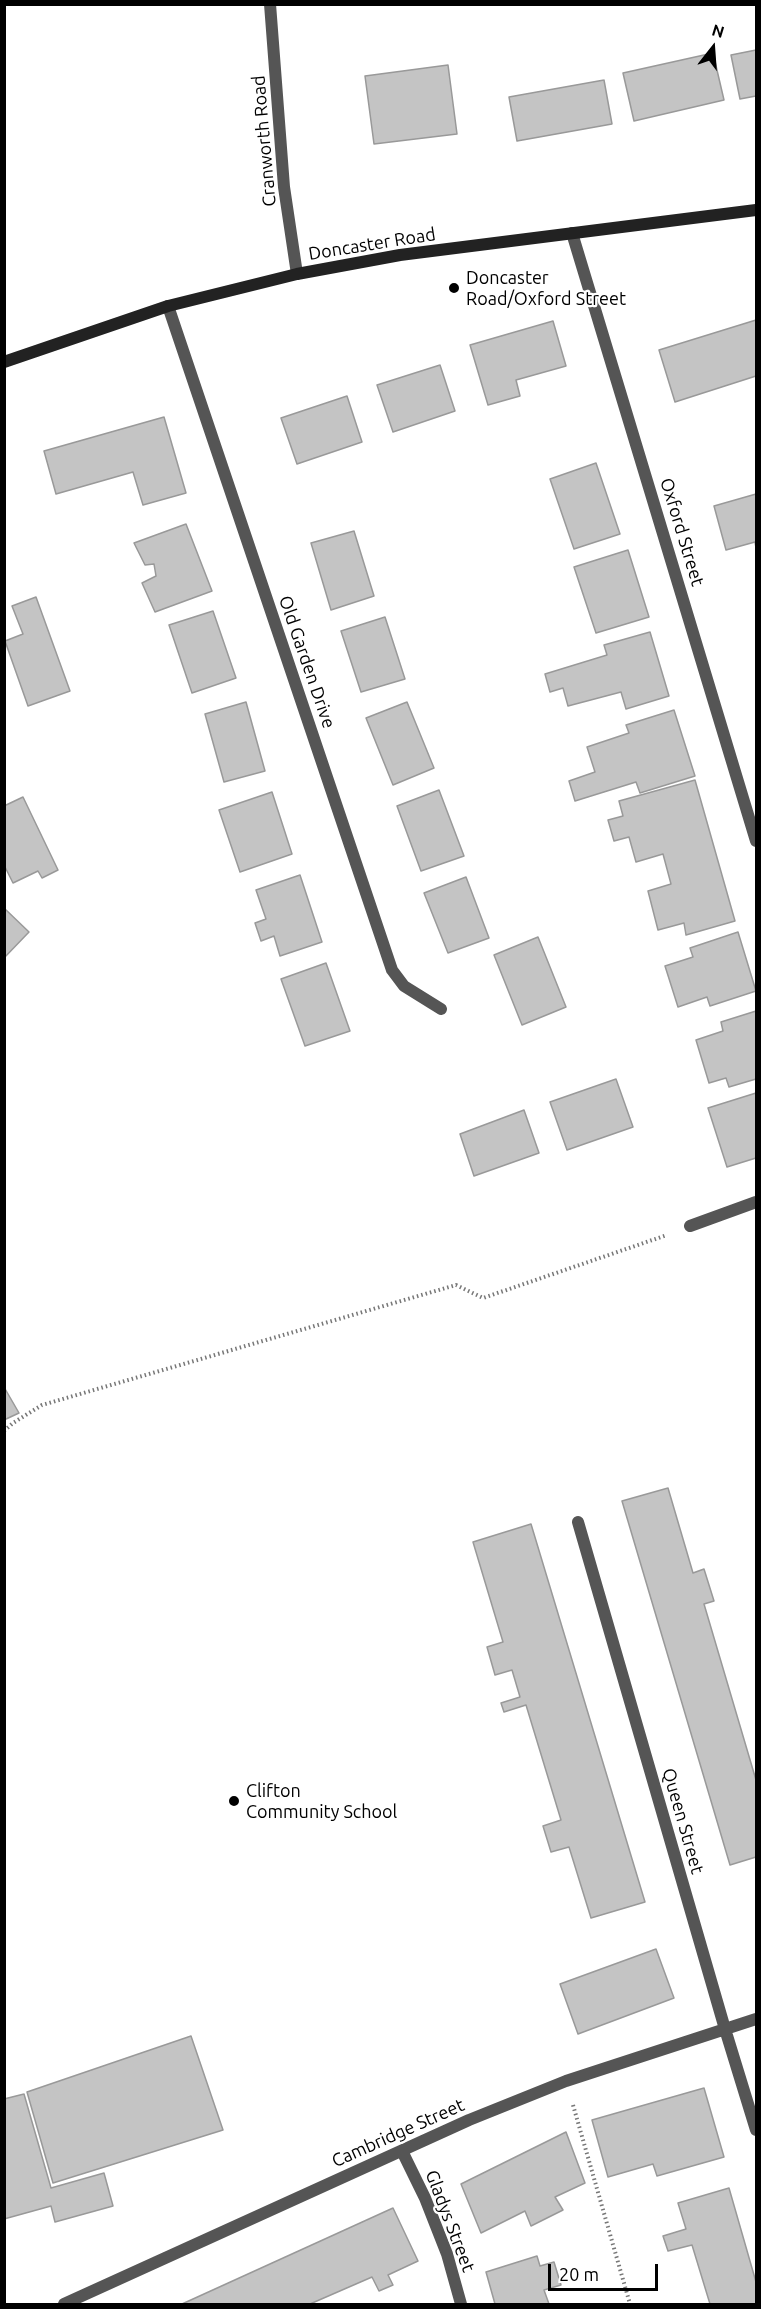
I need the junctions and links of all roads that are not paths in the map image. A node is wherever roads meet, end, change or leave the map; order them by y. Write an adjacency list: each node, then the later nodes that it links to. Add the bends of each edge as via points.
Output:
1 (270, 4): 4 (street, Cranworth Road, via 284,187)
2 (756, 210): 3 (street, Doncaster Road)
3 (572, 233): 4 (street, Doncaster Road, via 400,255); 7 (street, Oxford Street)
4 (297, 274): 5 (street, Doncaster Road)
5 (168, 306): 6 (street, Doncaster Road); 8 (street, Old Garden Drive, via 392,970 404,986)
6 (4, 362)
7 (756, 842)
8 (441, 1009)
9 (756, 1202): 10 (street)
10 (690, 1226)
11 (578, 1522): 13 (street, Queen Street)
12 (756, 2019): 13 (street, Cambridge Street)
13 (725, 2029): 14 (street, Queen Street); 15 (street, Cambridge Street, via 566,2081)
14 (756, 2130)
15 (402, 2151): 16 (street, Cambridge Street); 17 (street, Gladys Street, via 447,2254)
16 (64, 2304)
17 (461, 2304)

